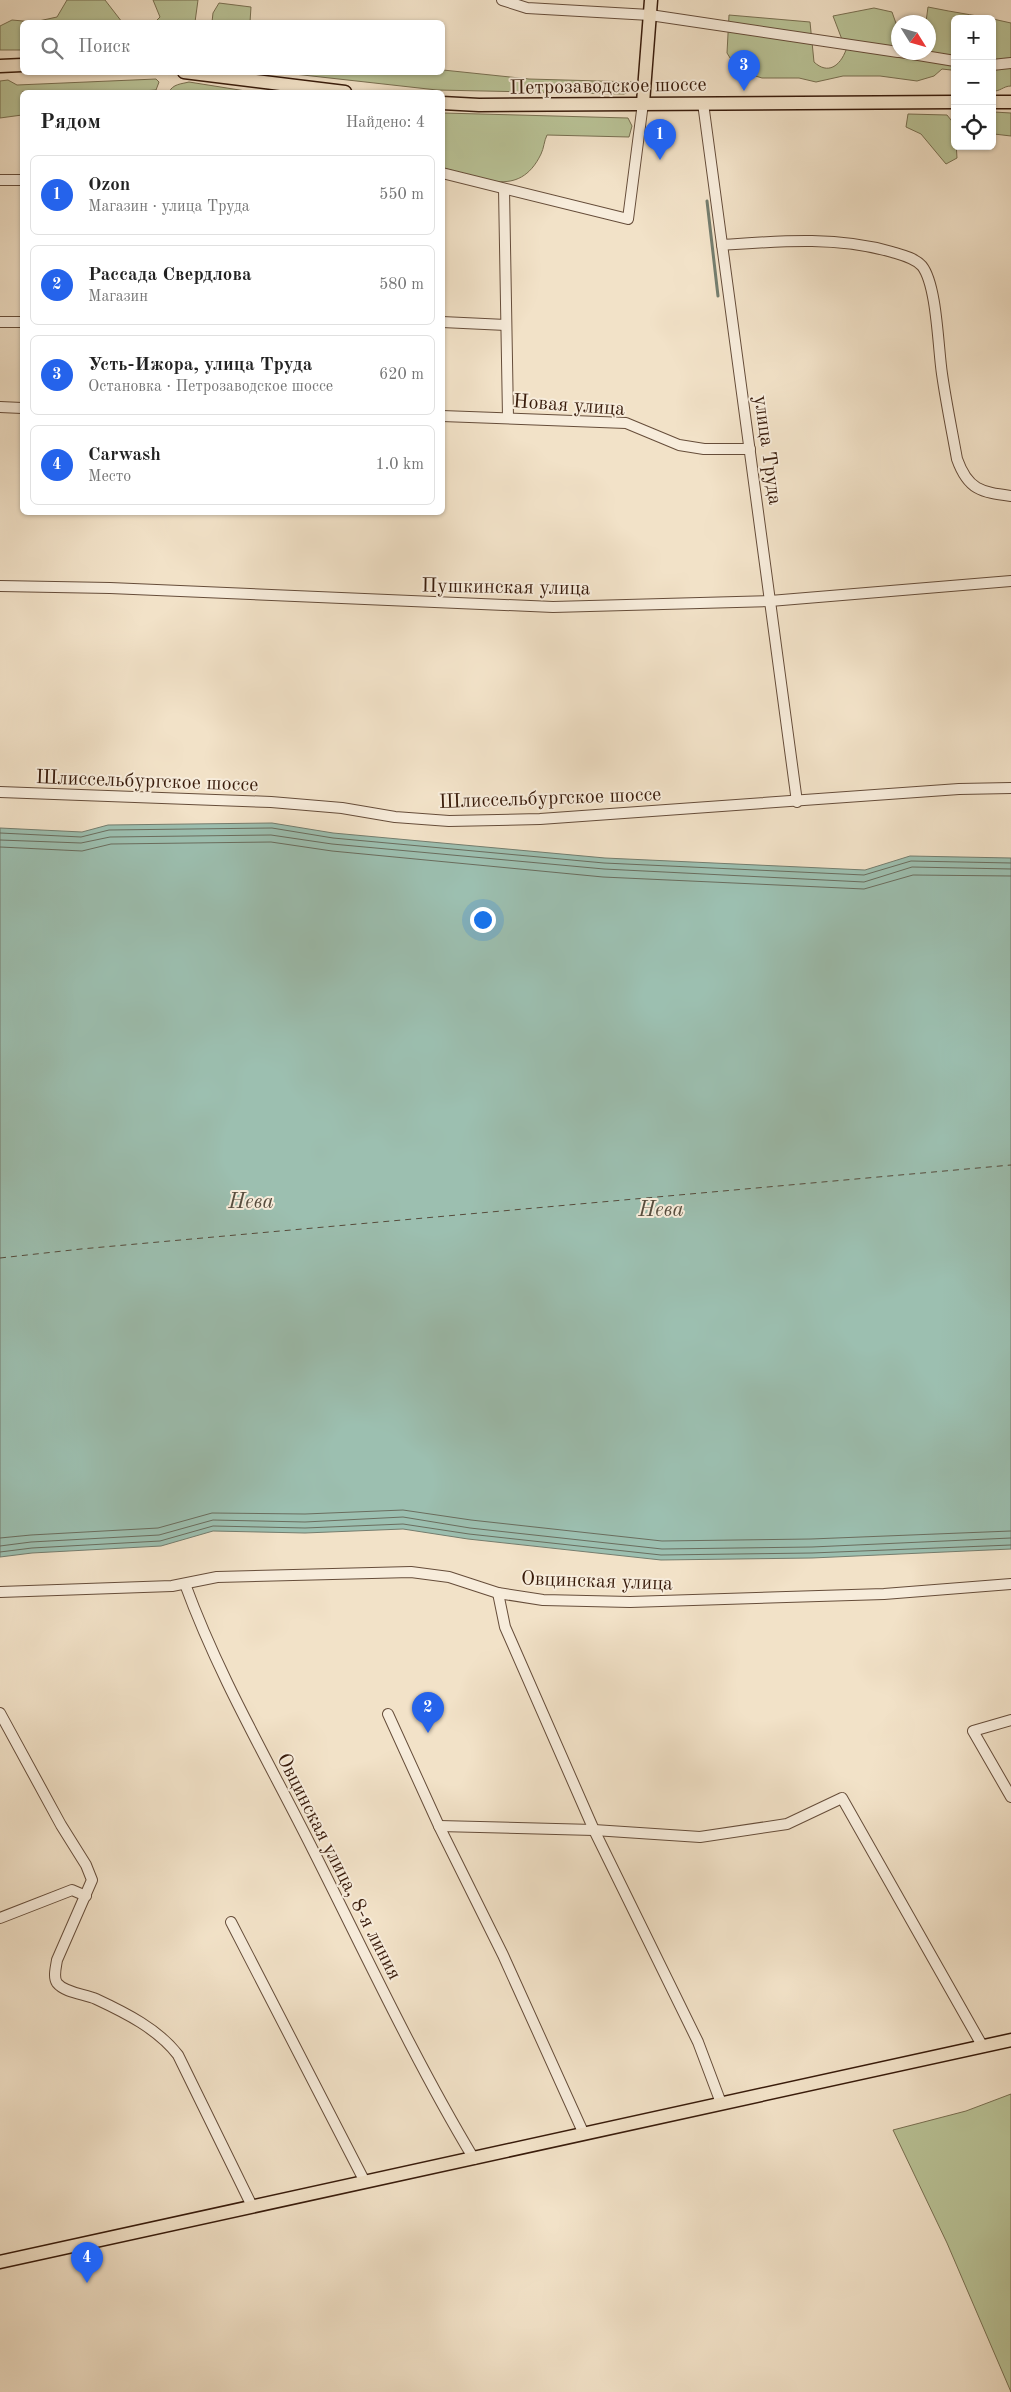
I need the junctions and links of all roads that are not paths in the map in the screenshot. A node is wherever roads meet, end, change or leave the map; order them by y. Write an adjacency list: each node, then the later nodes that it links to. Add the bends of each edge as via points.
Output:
1 (502, 0): 3 (street, via 527,8)
2 (651, 0): 3 (main road)
3 (650, 15): 4 (street); 17 (main road)
4 (891, 51)
5 (936, 58): 6 (street)
6 (951, 60)
7 (1011, 63): 8 (street)
8 (996, 64)
9 (20, 65): 10 (main road)
10 (0, 66)
11 (208, 75): 12 (main road)
12 (329, 90)
13 (951, 102): 18 (main road, Петрозаводское шоссе)
14 (996, 102): 15 (main road)
15 (1011, 102)
16 (445, 103): 17 (main road, Петрозаводское шоссе)
17 (643, 103): 18 (main road, Петрозаводское шоссе); 22 (street, via 628,218)
18 (703, 103): 23 (street, улица Труда)
19 (445, 174): 22 (street)
20 (0, 180): 21 (street)
21 (20, 180)
22 (504, 189): 27 (street)
23 (722, 245): 32 (street, улица Труда); 33 (street, via 802,239 845,242 908,256 921,265 932,291 942,375 962,473 973,486 983,491)
24 (0, 322): 25 (street)
25 (20, 322)
26 (445, 322): 27 (street)
27 (506, 325): 31 (street)
28 (0, 407): 29 (street)
29 (20, 408)
30 (445, 416): 31 (street, Новая улица)
31 (508, 418): 32 (street, Новая улица, via 626,423 679,445 704,449)
32 (750, 449): 36 (street, улица Труда)
33 (1011, 496)
34 (1011, 581): 36 (street, Пушкинская улица)
35 (0, 586): 36 (street, Пушкинская улица, via 553,607)
36 (770, 602): 39 (street, улица Труда)
37 (1011, 788): 39 (street, Шлиссельбургское шоссе)
38 (0, 792): 39 (street, Шлиссельбургское шоссе, via 271,802 449,821 540,819)
39 (797, 802)
40 (186, 1584): 42 (street, Овцинская улица); 43 (street, Овцинская улица, via 217,1577 411,1572 449,1577); 57 (street, Овцинская улица, 8-я линия, via 242,1715 440,2102)
41 (1011, 1584): 43 (street, Овцинская улица, via 884,1594 630,1602 543,1600)
42 (0, 1592)
43 (498, 1593): 49 (street, via 505,1627)
44 (0, 1713): 50 (street, via 86,1865 92,1880)
45 (388, 1714): 48 (street)
46 (1011, 1720): 47 (street, via 973,1731)
47 (1011, 1797)
48 (440, 1826): 49 (street); 56 (street)
49 (594, 1830): 54 (street, via 700,1837 788,1824 842,1798); 55 (street, via 698,2042)
50 (86, 1896): 51 (street, via 72,1890); 59 (street, via 57,1960 56,1982 125,2013 169,2043 178,2055)
51 (0, 1918)
52 (231, 1922): 58 (street)
53 (1011, 2040): 54 (main road)
54 (983, 2047): 55 (main road)
55 (721, 2102): 56 (main road)
56 (583, 2132): 57 (main road)
57 (474, 2159): 58 (main road)
58 (365, 2182): 59 (main road)
59 (252, 2206): 60 (main road)
60 (0, 2262)

